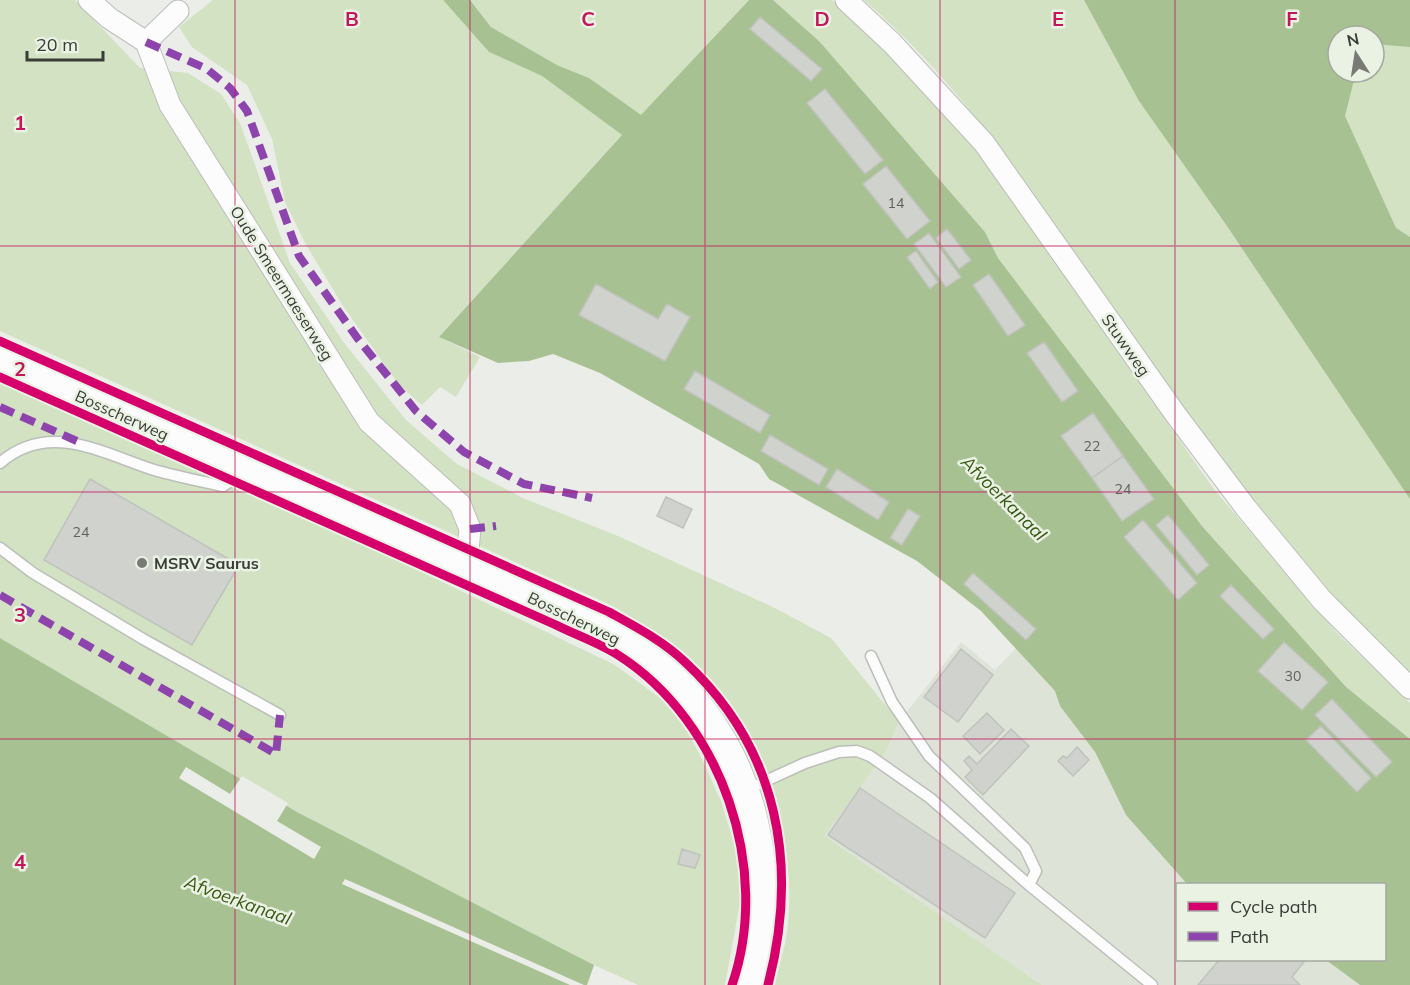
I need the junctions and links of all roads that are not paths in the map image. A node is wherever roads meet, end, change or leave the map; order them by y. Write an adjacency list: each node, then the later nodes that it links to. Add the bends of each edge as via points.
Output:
1 (89, 0): 5 (street)
2 (111, 0): 5 (street)
3 (846, 0): 13 (street, Stuwweg, via 892,42 984,143 1246,508 1322,600)
4 (178, 11): 6 (street)
5 (115, 22): 6 (street)
6 (146, 42): 11 (street, Oude Smeermaeserweg, via 170,105 369,422 460,504 470,529)
7 (0, 359): 9 (street, Bosscherweg)
8 (0, 463): 9 (lane, via 14,450 41,443 79,442 153,469 223,486)
9 (240, 467): 11 (street, Bosscherweg)
10 (0, 548): 14 (lane, via 33,573 143,639)
11 (463, 564): 15 (street, Bosscherweg, via 621,641 655,662 703,711 733,761)
12 (871, 656): 16 (lane, via 892,702 929,756 1025,848 1036,871)
13 (1410, 688)
14 (280, 715)
15 (745, 790): 16 (lane, via 805,763 839,752 857,751 930,798); 17 (street, Bosscherweg, via 760,848 763,887 759,945)
16 (1029, 885): 18 (lane)
17 (749, 985)
18 (1152, 985)

